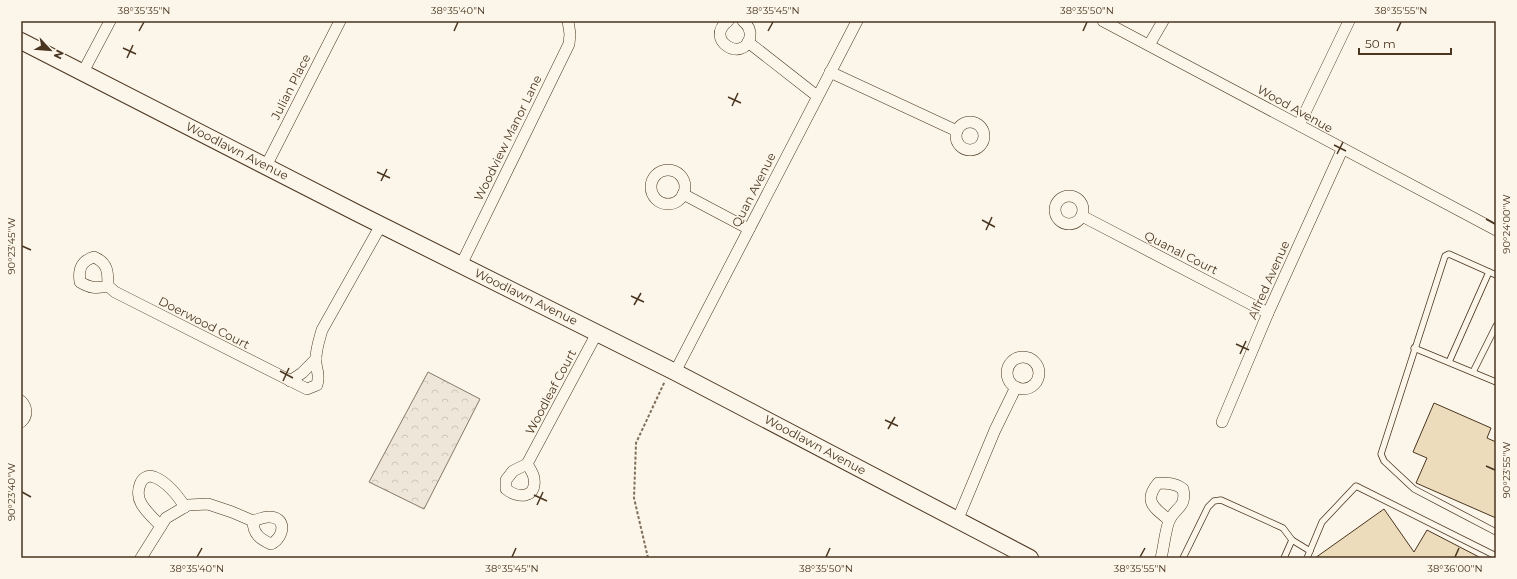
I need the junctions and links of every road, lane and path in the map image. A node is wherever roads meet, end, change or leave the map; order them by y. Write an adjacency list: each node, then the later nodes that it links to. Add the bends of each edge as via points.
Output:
1 (110, 21): 13 (street)
2 (340, 21): 19 (street, Julian Place)
3 (568, 21): 25 (street, Woodview Manor Lane, via 569,44)
4 (728, 21): 11 (street, via 720,33 722,42 735,49)
5 (743, 21): 11 (street, via 749,28)
6 (856, 21): 14 (street, Quan Avenue)
7 (1103, 21): 12 (street, Wood Avenue)
8 (1163, 21): 12 (street)
9 (1349, 21): 16 (street)
10 (21, 41): 13 (street, Woodlawn Avenue)
11 (748, 42): 15 (street)
12 (1149, 45): 16 (street, Wood Avenue)
13 (83, 72): 19 (street, Woodlawn Avenue)
14 (830, 72): 15 (street, Quan Avenue); 17 (street)
15 (817, 96): 23 (street, Quan Avenue)
16 (1299, 125): 18 (street, Wood Avenue)
17 (957, 131)
18 (1342, 150): 24 (street, Wood Avenue); 29 (street, Alfred Avenue)
19 (266, 166): 22 (street, Woodlawn Avenue)
20 (683, 194): 23 (street)
21 (1082, 216): 29 (street, Quanal Court)
22 (381, 225): 25 (street, Woodlawn Avenue); 33 (street, Doerwood Court, via 322,330)
23 (749, 229): 35 (street, Quan Avenue)
24 (1496, 230)
25 (461, 265): 31 (street, Woodlawn Avenue)
26 (1489, 272): 27 (lane); 32 (lane, via 1448,254 1444,256); 34 (lane)
27 (1496, 275)
28 (108, 286): 37 (street, Doerwood Court, via 115,292)
29 (1268, 313): 42 (street, Alfred Avenue)
30 (1496, 326): 36 (lane)
31 (597, 333): 35 (street, Woodlawn Avenue); 43 (street, Woodleaf Court)
32 (1414, 348): 34 (lane); 49 (lane, via 1382,457 1414,489)
33 (316, 359): 37 (street); 37 (street, Doerwood Court, via 320,376 317,385 307,389)
34 (1449, 362): 36 (lane)
35 (673, 371): 46 (street, Woodlawn Avenue); 54 (path, via 636,444 634,498)
36 (1473, 372): 38 (lane)
37 (290, 381)
38 (1496, 382)
39 (1016, 387): 46 (street)
40 (21, 401): 41 (street, via 25,406 26,416)
41 (21, 422)
42 (1222, 422)
43 (527, 464)
44 (185, 507): 47 (street, via 208,504); 48 (street, via 166,518); 48 (street, via 164,483 154,477 147,477 141,482 137,492 140,502)
45 (1169, 520): 56 (street)
46 (957, 521): 55 (street, Woodlawn Avenue)
47 (253, 522)
48 (160, 526): 53 (street)
49 (1496, 532)
50 (1292, 540): 51 (lane); 57 (lane, via 1283,528 1220,500 1208,507); 58 (lane)
51 (1310, 551): 52 (lane, via 1322,522 1356,486); 59 (lane)
52 (1496, 556)
53 (141, 558)
54 (648, 558)
55 (1030, 558)
56 (1161, 558)
57 (1183, 558)
58 (1284, 558)
59 (1307, 558)

